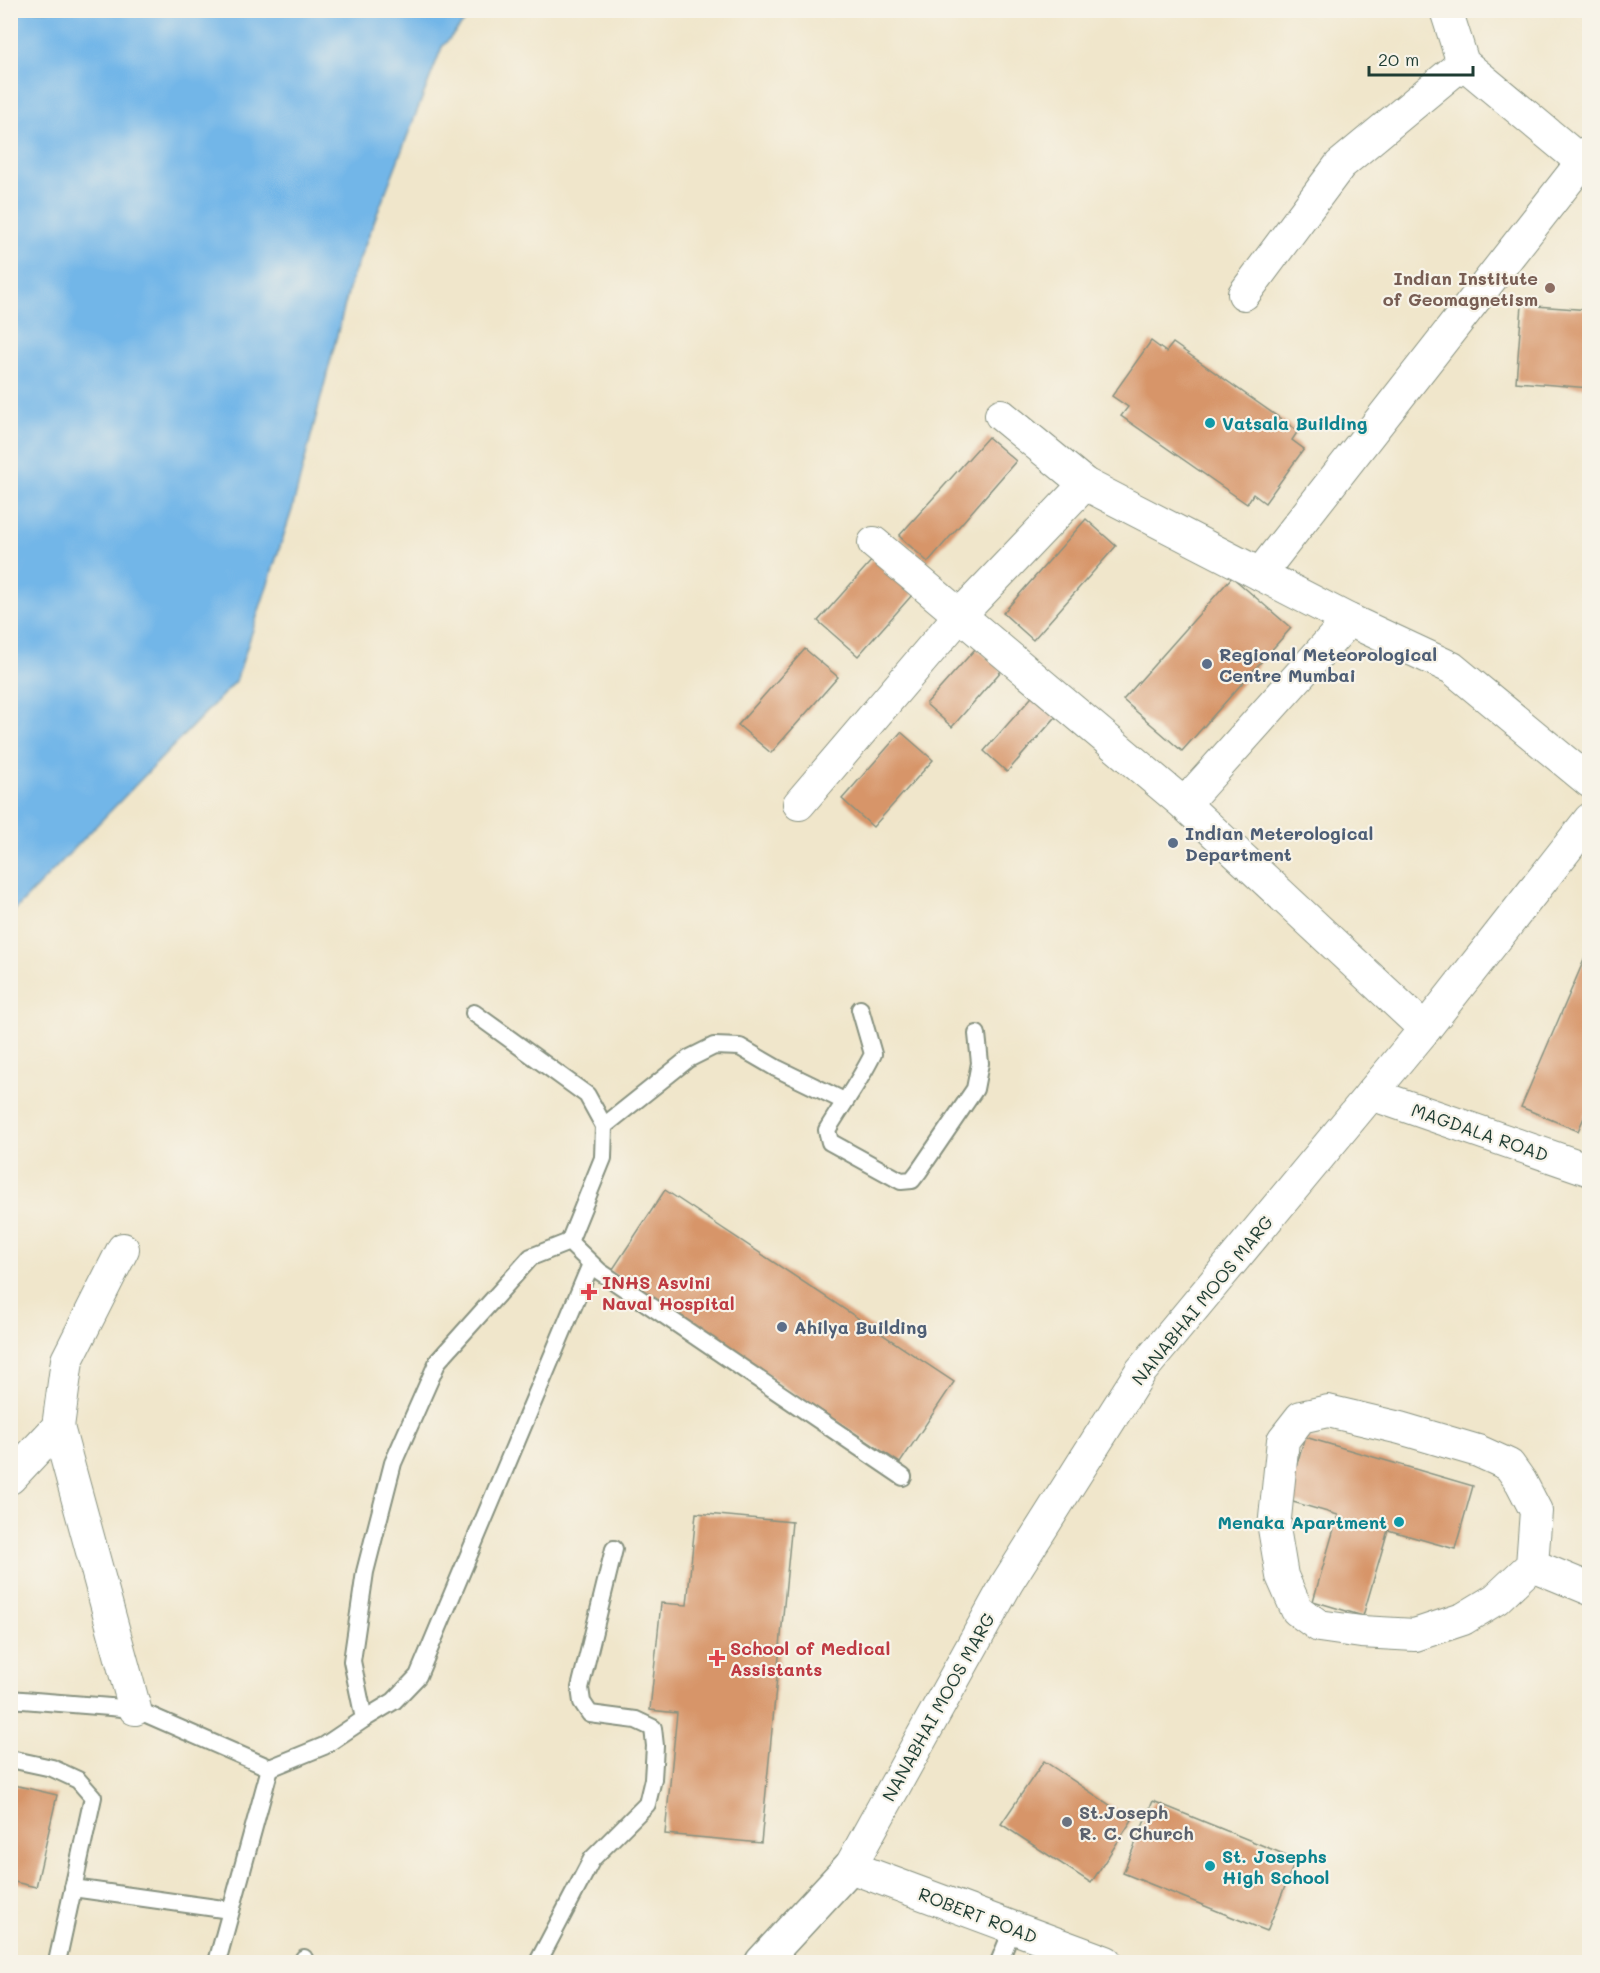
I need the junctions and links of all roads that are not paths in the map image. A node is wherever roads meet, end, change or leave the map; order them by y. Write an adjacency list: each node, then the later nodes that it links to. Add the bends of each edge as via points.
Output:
1 (1446, 10): 2 (street)
2 (1462, 63): 3 (street); 4 (street, via 1340,165)
3 (1586, 157): 8 (street)
4 (1244, 294)
5 (1001, 415): 6 (street)
6 (1085, 484): 8 (street); 9 (street)
7 (874, 543): 9 (street)
8 (1260, 574): 10 (street)
9 (960, 615): 12 (street); 13 (street)
10 (1349, 620): 11 (street, via 1452,668); 13 (street)
11 (1590, 782)
12 (799, 804)
13 (1184, 804): 17 (street)
14 (1590, 819): 17 (street, NANABHAI MOOS MARG)
15 (860, 1009): 20 (lane, via 873,1054)
16 (474, 1012): 21 (lane, via 586,1095)
17 (1425, 1029): 19 (street, NANABHAI MOOS MARG)
18 (977, 1034): 20 (lane, via 980,1063 975,1089 912,1180 901,1181 830,1142 827,1130)
19 (1371, 1094): 22 (street, MAGDALA ROAD); 37 (street, NANABHAI MOOS MARG, via 1141,1371 1007,1583)
20 (844, 1101): 21 (lane, via 740,1047 714,1046 688,1059)
21 (604, 1126): 23 (lane, via 603,1158)
22 (1590, 1170)
23 (569, 1242): 25 (lane); 34 (lane, via 531,1257 438,1361 393,1463 365,1572 352,1661)
24 (123, 1249): 26 (street, via 67,1360)
25 (591, 1263): 27 (lane); 34 (lane, via 418,1676 394,1701)
26 (58, 1426): 28 (street); 33 (street)
27 (903, 1477)
28 (10, 1478)
29 (614, 1549): 43 (lane, via 580,1688 582,1702 590,1714 636,1720 653,1728 653,1779 647,1804 592,1859)
30 (1532, 1565): 30 (street, via 1496,1599 1463,1619 1415,1635 1319,1626 1297,1610 1282,1576 1274,1528 1283,1440 1301,1417 1328,1411 1478,1450 1509,1465 1536,1511); 31 (street)
31 (1590, 1589)
32 (10, 1699): 33 (lane)
33 (135, 1709): 36 (lane)
34 (364, 1719): 36 (lane, via 324,1746)
35 (10, 1760): 38 (lane, via 52,1768 78,1780 93,1797)
36 (270, 1768): 39 (lane)
37 (850, 1867): 40 (street, ROBERT ROAD); 44 (street, NANABHAI MOOS MARG)
38 (73, 1888): 39 (lane); 41 (lane)
39 (230, 1910): 42 (lane)
40 (1013, 1928): 45 (lane); 46 (street, ROBERT ROAD)
41 (57, 1962)
42 (216, 1962)
43 (537, 1962)
44 (762, 1962)
45 (999, 1962)
46 (1106, 1962)

